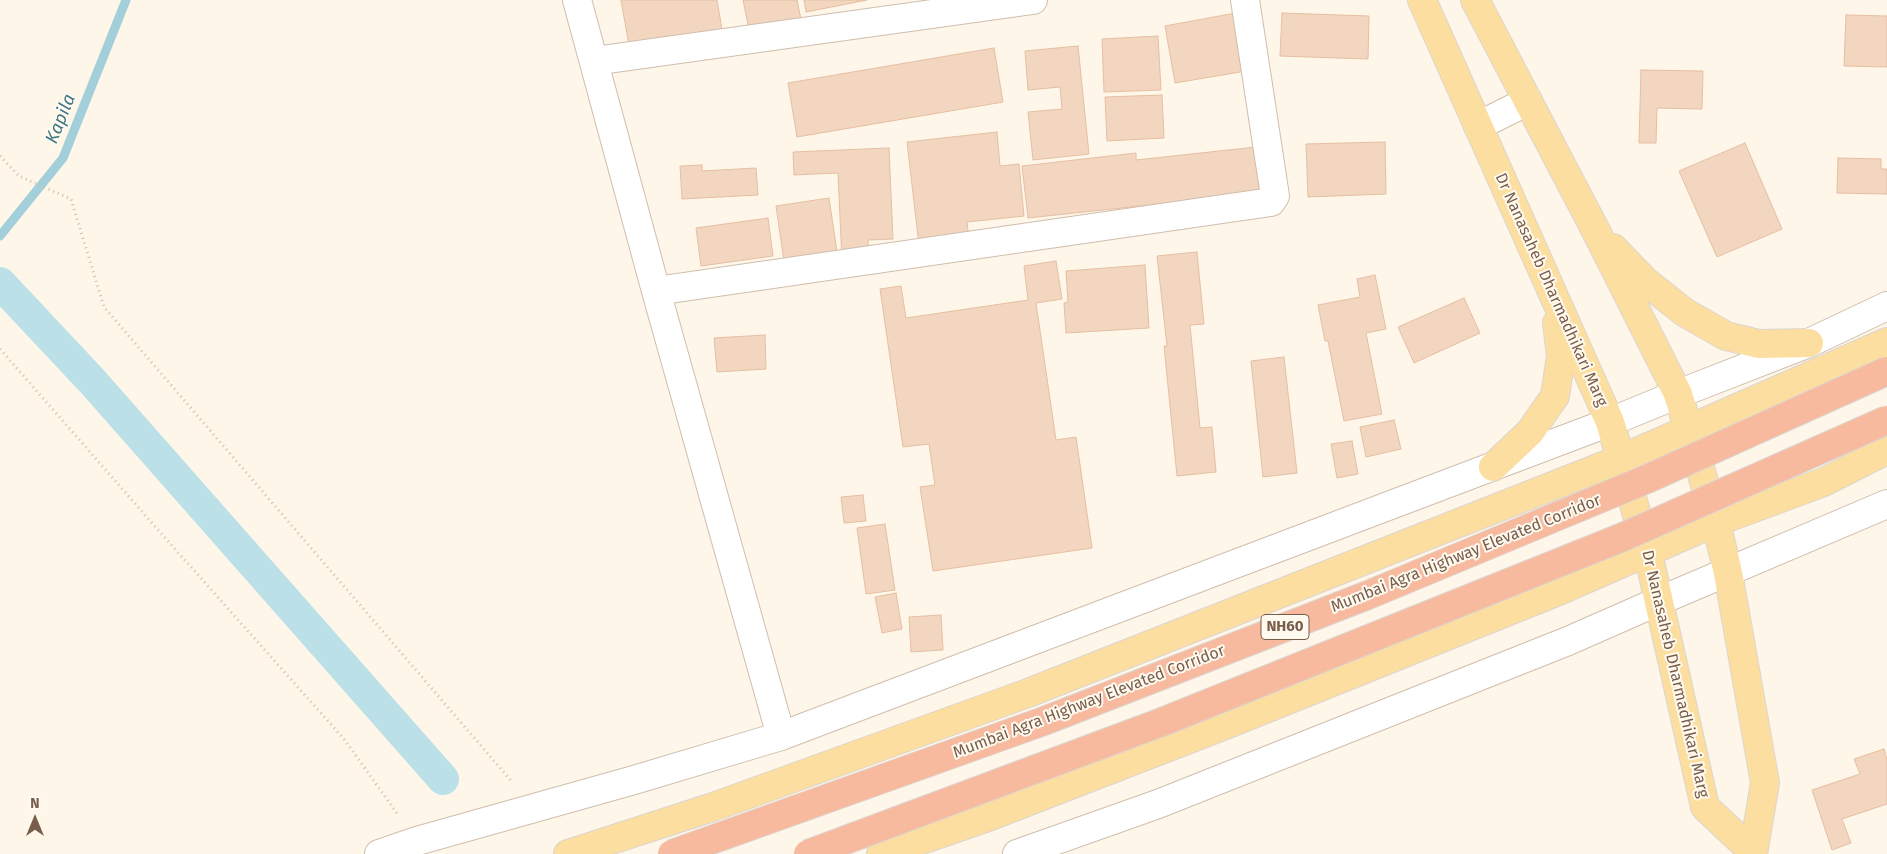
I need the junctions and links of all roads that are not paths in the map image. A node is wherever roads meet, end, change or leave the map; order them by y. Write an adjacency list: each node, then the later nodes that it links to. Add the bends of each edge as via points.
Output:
1 (577, 0): 7 (street)
2 (1033, 0): 6 (street)
3 (1245, 0): 11 (street, via 1275,196 1271,202)
4 (1422, 0): 9 (main road, Dr Nanasaheb Dharmadhikari Marg)
5 (1475, 0): 8 (main road, Dr Nanasaheb Dharmadhikari Marg)
6 (884, 10): 7 (street)
7 (594, 61): 11 (street)
8 (1528, 101): 9 (street); 10 (main road, Dr Nanasaheb Dharmadhikari Marg)
9 (1478, 126): 12 (main road, Dr Nanasaheb Dharmadhikari Marg)
10 (1596, 231): 15 (main road, via 1645,281 1684,312 1726,336 1759,344); 17 (main road, Dr Nanasaheb Dharmadhikari Marg)
11 (656, 292): 29 (street)
12 (1554, 300): 19 (main road, Dr Nanasaheb Dharmadhikari Marg); 23 (main road, via 1561,356 1555,396 1530,432)
13 (1887, 306): 15 (street)
14 (1887, 342): 20 (main road)
15 (1808, 343): 17 (street)
16 (1887, 371): 33 (highway, Mumbai Agra Highway Elevated Corridor / NH60, bridge, via 1647,479 1368,595 1044,721)
17 (1678, 394): 19 (street); 20 (main road, Dr Nanasaheb Dharmadhikari Marg)
18 (1887, 420): 34 (highway, NH60, bridge, via 1623,536 1162,722)
19 (1610, 422): 22 (main road, Dr Nanasaheb Dharmadhikari Marg); 23 (street)
20 (1688, 428): 22 (main road); 25 (main road, Dr Nanasaheb Dharmadhikari Marg)
21 (1887, 450): 25 (main road, via 1824,482)
22 (1621, 459): 26 (main road, Dr Nanasaheb Dharmadhikari Marg); 32 (main road, via 1028,694 714,806)
23 (1493, 467): 29 (street)
24 (1887, 504): 27 (street)
25 (1716, 522): 26 (main road); 27 (main road, Dr Nanasaheb Dharmadhikari Marg)
26 (1648, 553): 28 (main road, Dr Nanasaheb Dharmadhikari Marg); 35 (main road, via 1219,727 988,817)
27 (1728, 573): 28 (street); 30 (main road, Dr Nanasaheb Dharmadhikari Marg, via 1765,783)
28 (1659, 601): 30 (main road, Dr Nanasaheb Dharmadhikari Marg, via 1706,806); 36 (street, via 1568,642 1186,793)
29 (781, 736): 31 (street)
30 (1752, 853)
31 (379, 854)
32 (568, 854)
33 (672, 854)
34 (808, 854)
35 (881, 854)
36 (1017, 854)

